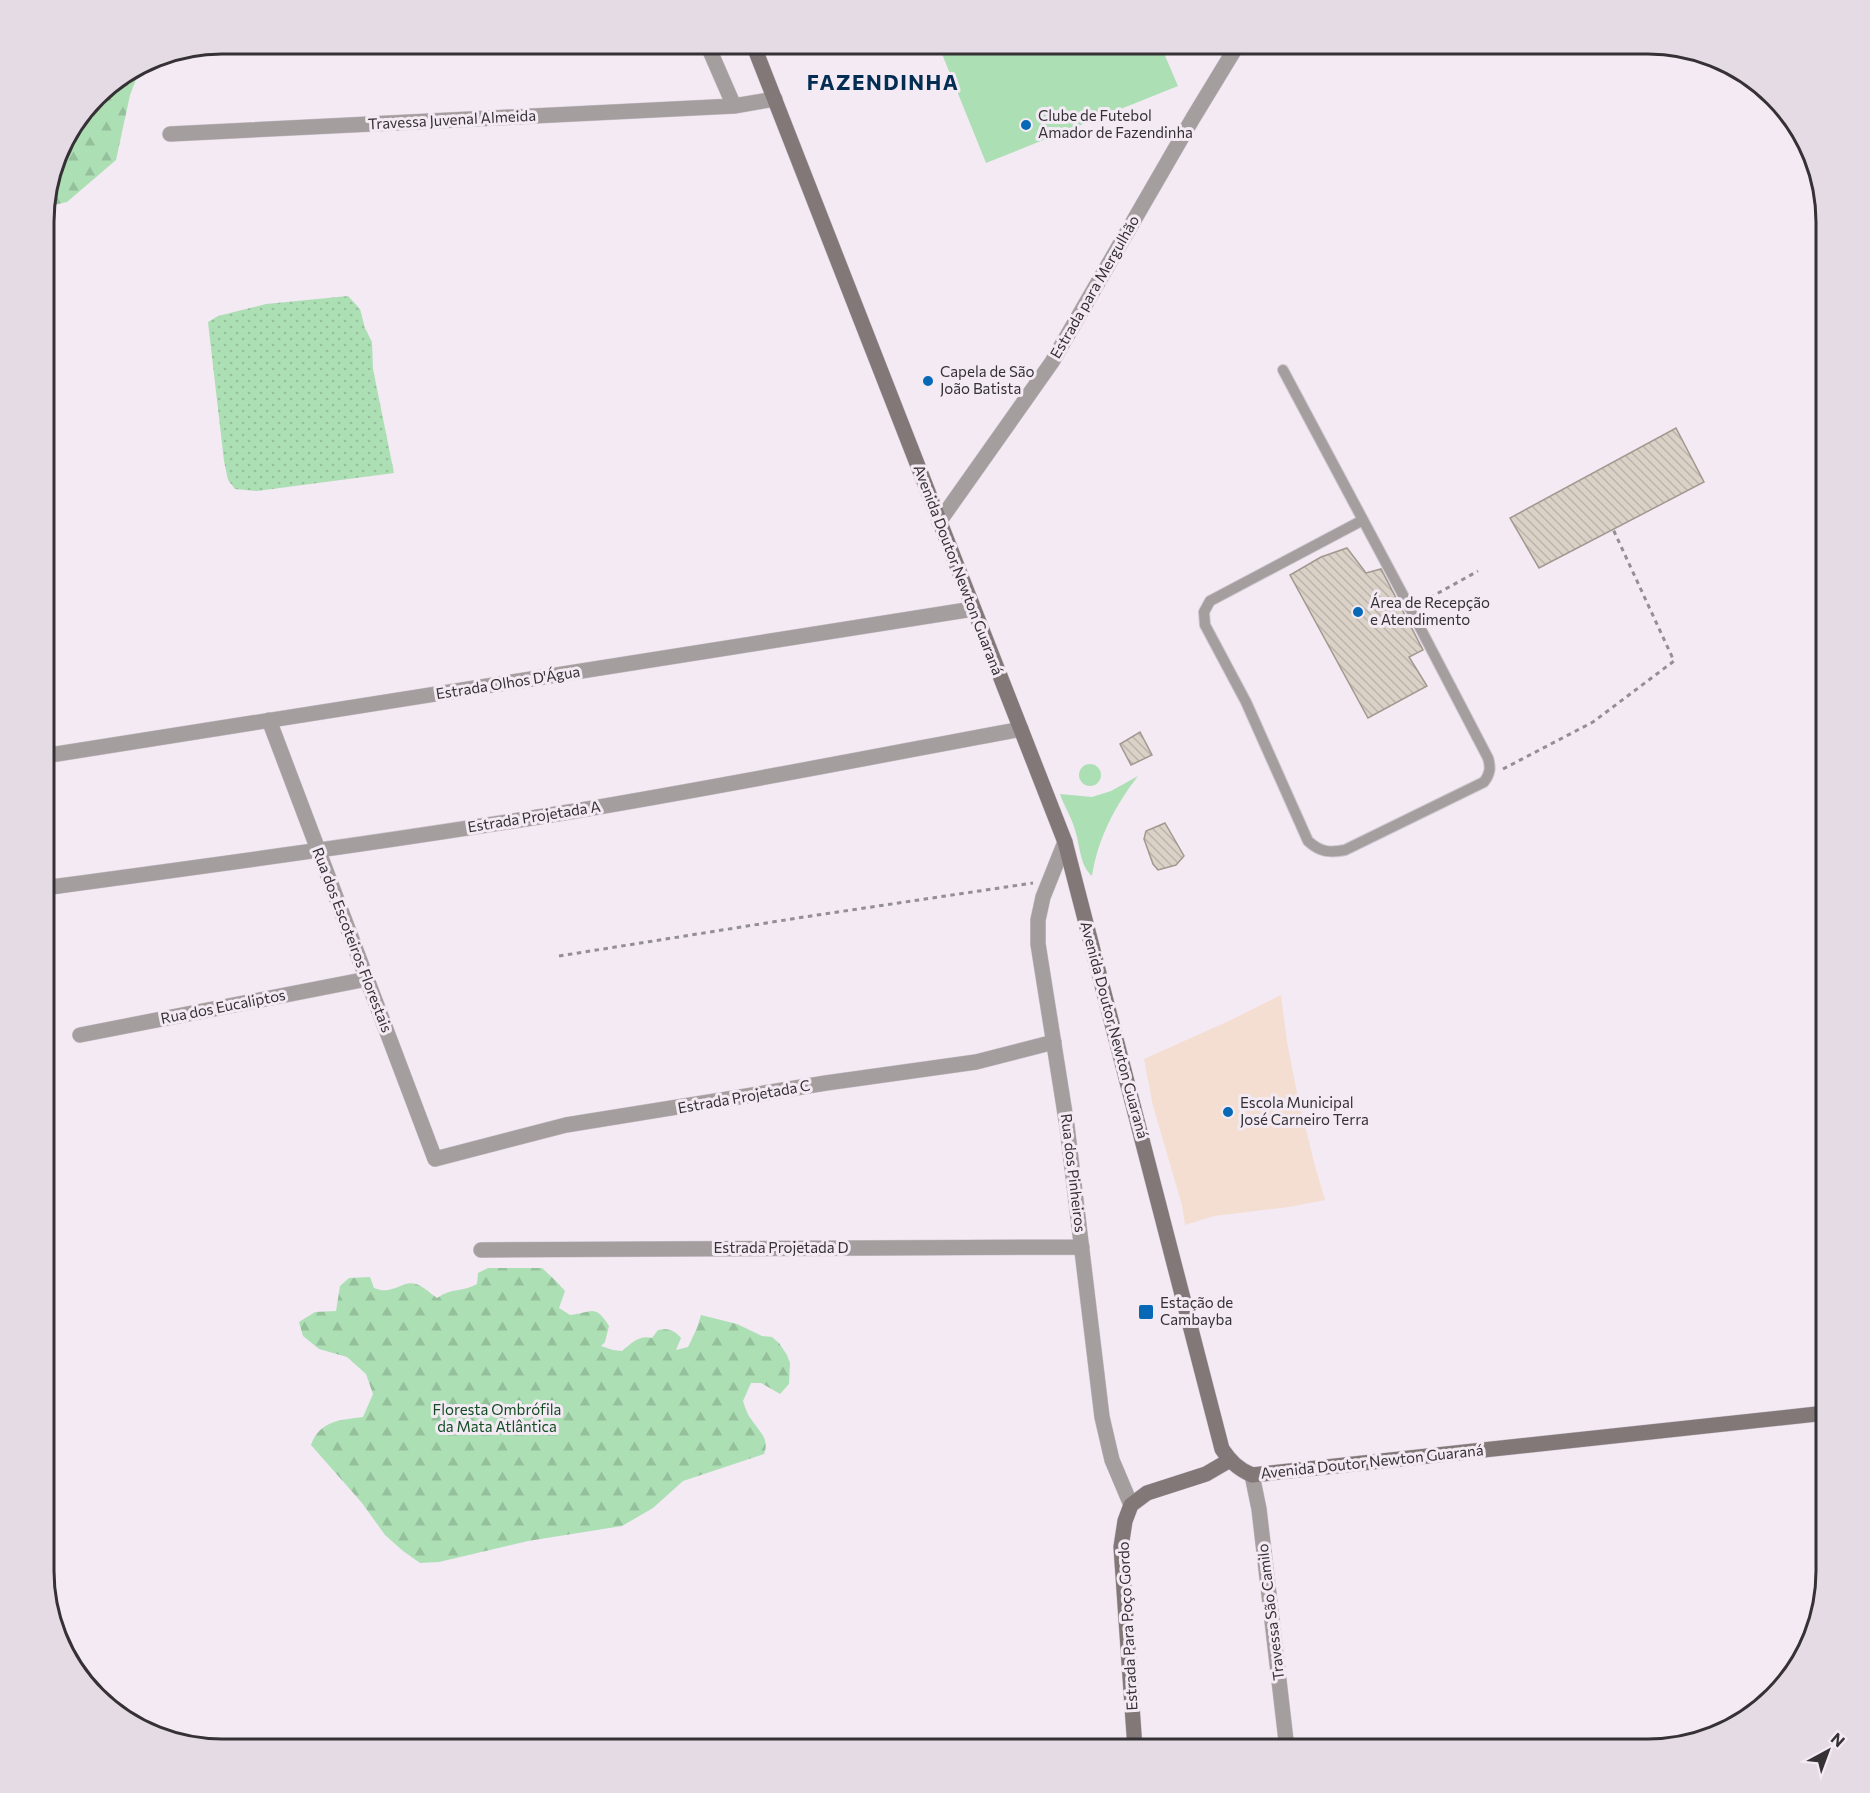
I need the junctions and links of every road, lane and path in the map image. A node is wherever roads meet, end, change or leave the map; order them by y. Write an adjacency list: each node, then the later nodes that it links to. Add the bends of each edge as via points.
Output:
1 (711, 54): 5 (street)
2 (757, 54): 4 (main road, Avenida Doutor Newton Guaraná)
3 (1232, 54): 9 (street, Estrada para Mergulhão, via 1052,362)
4 (775, 99): 5 (street, Travessa Juvenal Almeida); 9 (main road, Avenida Doutor Newton Guaraná)
5 (734, 106): 6 (street, Travessa Juvenal Almeida)
6 (170, 134)
7 (1283, 370): 8 (lane)
8 (1363, 520): 13 (lane); 17 (lane, via 1210,602 1204,612 1204,625 1246,702 1308,841 1318,850 1345,849)
9 (939, 522): 12 (main road, Avenida Doutor Newton Guaraná)
10 (1613, 529): 17 (path, via 1674,661 1593,722)
11 (1478, 570): 13 (path)
12 (973, 609): 14 (street, Estrada Olhos D'Água); 15 (main road, Avenida Doutor Newton Guaraná)
13 (1410, 609): 17 (lane, via 1488,758)
14 (269, 720): 16 (street, Estrada Olhos D'Água); 19 (street, Rua dos Escoteiros Florestais)
15 (1021, 729): 18 (main road, Avenida Doutor Newton Guaraná); 19 (street, Estrada Projetada A, via 588,809)
16 (54, 754)
17 (1488, 777)
18 (1065, 842): 20 (street, Rua dos Pinheiros); 30 (main road, Avenida Doutor Newton Guaraná, via 1222,1449)
19 (318, 851): 21 (street, Estrada Projetada A); 23 (street, Rua dos Escoteiros Florestais)
20 (1050, 881): 22 (path); 25 (street, Rua dos Pinheiros, via 1038,920 1038,944)
21 (54, 887)
22 (559, 956)
23 (367, 979): 24 (street, Rua dos Eucaliptos); 26 (street, Rua dos Escoteiros Florestais)
24 (80, 1035)
25 (1054, 1042): 26 (street, Estrada Projetada C, via 976,1062 566,1125); 27 (street, Rua dos Pinheiros)
26 (435, 1159)
27 (1082, 1247): 28 (street, Estrada Projetada D); 32 (street, Rua dos Pinheiros, via 1102,1417 1112,1460)
28 (481, 1250)
29 (1816, 1414): 31 (main road, Avenida Doutor Newton Guaraná)
30 (1230, 1460): 31 (main road, Avenida Doutor Newton Guaraná); 32 (main road, via 1206,1474 1147,1492)
31 (1252, 1474): 34 (street, Travessa São Camilo)
32 (1131, 1505): 33 (main road, Estrada Para Poço Gordo, via 1121,1547)
33 (1134, 1739)
34 (1286, 1739)

